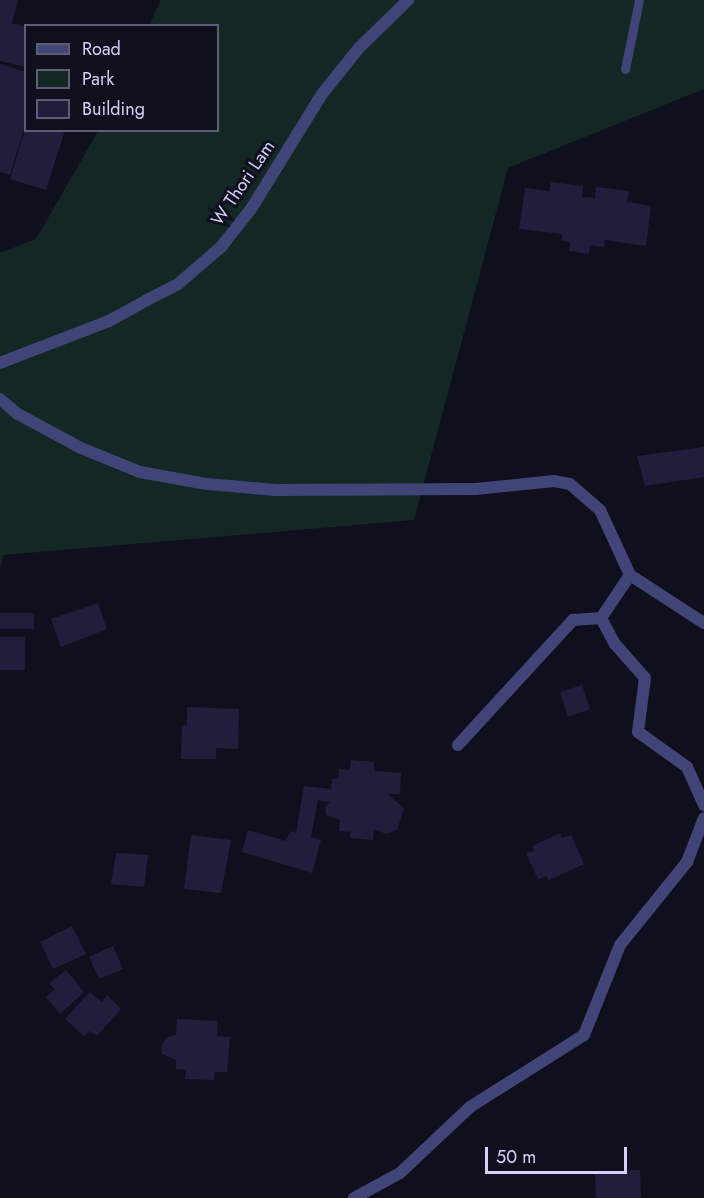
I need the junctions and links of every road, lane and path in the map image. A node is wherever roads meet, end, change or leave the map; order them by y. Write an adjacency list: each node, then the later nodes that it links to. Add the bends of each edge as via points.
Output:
1 (408, 0): 4 (street, W Thori Lam, via 359,48 322,94 251,209 221,247 178,284 138,305)
2 (639, 0): 3 (lane)
3 (625, 69)
4 (0, 363)
5 (0, 399): 6 (street, via 18,414 81,448 140,472 276,490 476,489 554,481 570,484 600,510)
6 (630, 575): 7 (street); 8 (street)
7 (601, 618): 9 (street, via 573,620); 10 (street, via 615,644 645,678 638,732 687,768)
8 (704, 623)
9 (458, 745)
10 (704, 805)
11 (704, 818): 12 (street, via 687,862 620,945 584,1035 470,1107 400,1173)
12 (354, 1198)

